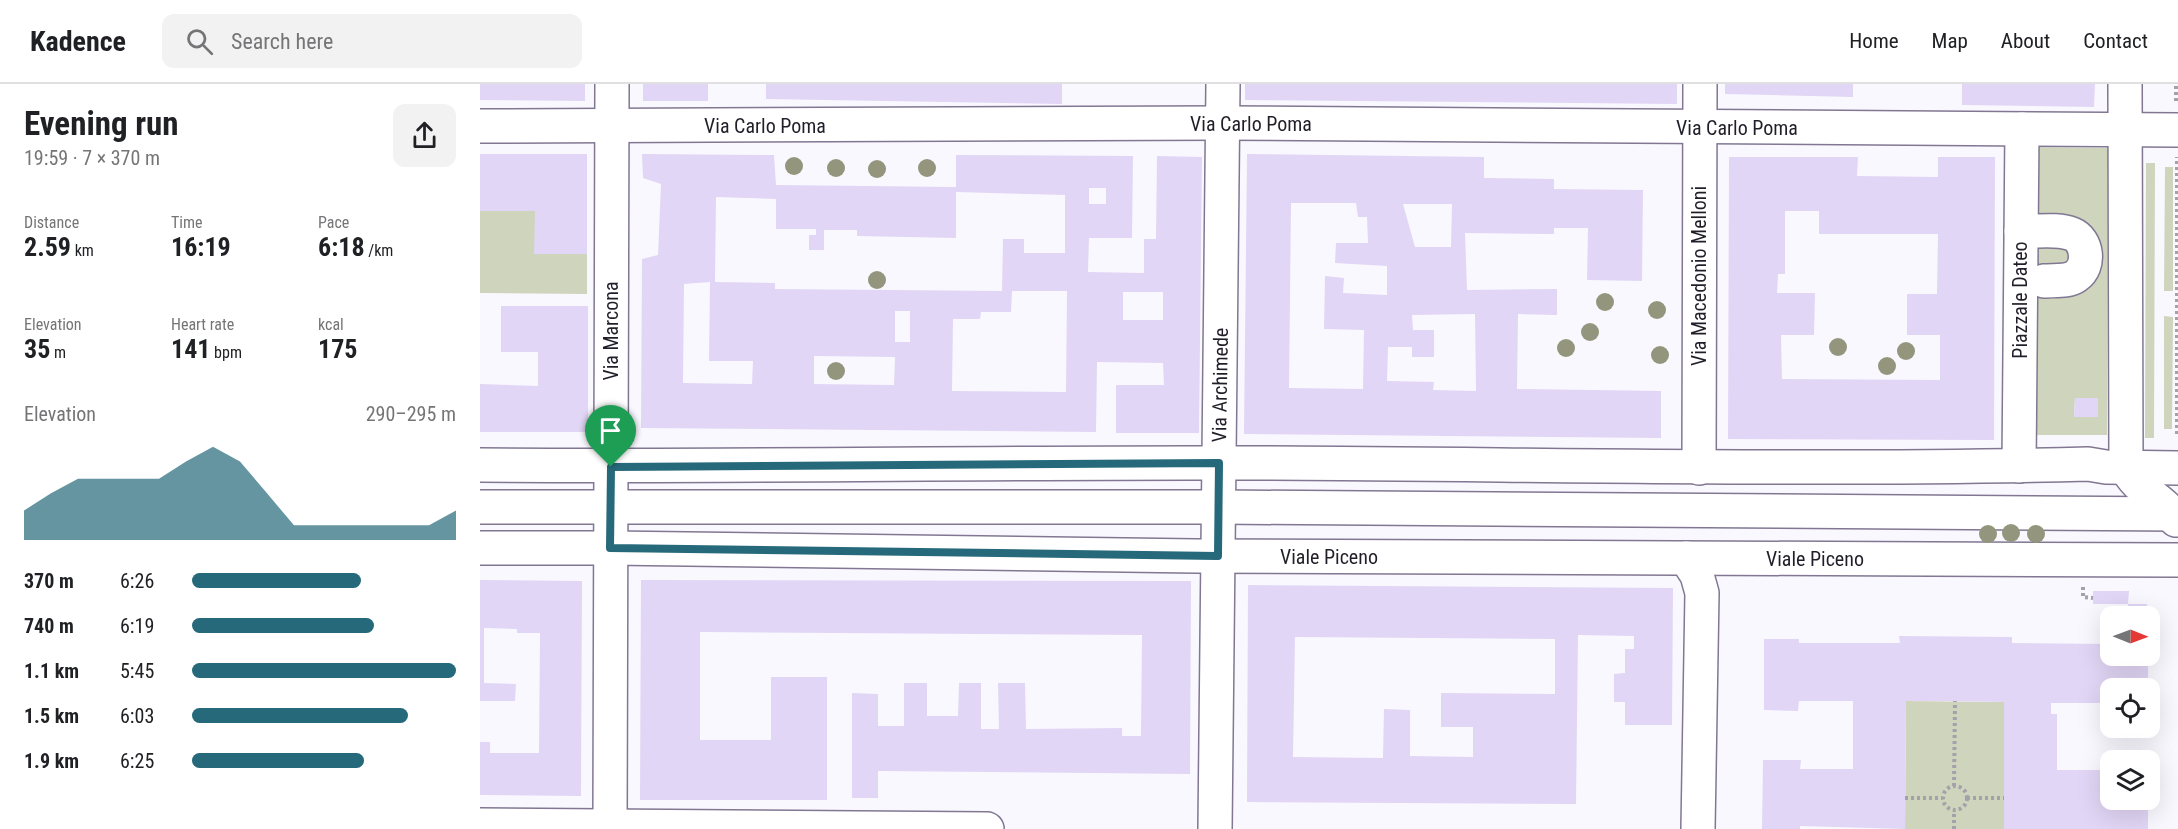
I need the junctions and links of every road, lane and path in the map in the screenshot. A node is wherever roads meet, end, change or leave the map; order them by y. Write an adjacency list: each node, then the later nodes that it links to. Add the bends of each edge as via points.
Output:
1 (612, 84): 7 (street, Via Marcona)
2 (1223, 84): 5 (street, Via Archimede)
3 (1700, 84): 8 (street, Via Macedonio Melloni)
4 (2125, 84): 10 (street)
5 (1223, 123): 7 (street, Via Carlo Poma); 8 (street, Via Carlo Poma); 17 (street, Via Archimede)
6 (480, 126): 7 (street, Via Carlo Poma)
7 (612, 127): 20 (street, Via Marcona)
8 (1700, 128): 9 (street, Via Carlo Poma); 22 (street, Via Macedonio Melloni)
9 (2022, 129): 10 (street); 13 (street, Piazzale Dateo)
10 (2125, 130): 11 (street); 21 (street)
11 (2178, 130)
12 (2177, 153): 15 (path)
13 (2020, 231): 14 (street, via 2063,231 2073,234 2085,248 2086,258 2077,276); 19 (street, Piazzale Dateo)
14 (2044, 281)
15 (2177, 303): 16 (path)
16 (2177, 434)
17 (1219, 463): 20 (street); 22 (street); 25 (street, Via Archimede)
18 (480, 465): 20 (street)
19 (2019, 466): 21 (street); 22 (street)
20 (611, 467): 26 (street, Via Marcona)
21 (2126, 467): 23 (street); 27 (street, via 2142,489)
22 (1699, 468)
23 (2178, 468)
24 (480, 507): 26 (street)
25 (1219, 507): 26 (street); 27 (street); 30 (street, Via Archimede)
26 (611, 508): 29 (street, Via Marcona)
27 (2177, 513)
28 (480, 548): 29 (street, Viale Piceno)
29 (610, 548): 30 (street, Viale Piceno); 43 (street, Via Marcona)
30 (1218, 556): 31 (street, Viale Piceno); 46 (street, Via Archimede)
31 (1686, 558): 32 (street, Viale Piceno); 47 (street, via 1702,593)
32 (2178, 560)
33 (2083, 585): 34 (path, via 2083,597)
34 (2093, 598)
35 (1955, 701): 36 (path)
36 (1954, 786): 38 (path, via 1947,788); 39 (path, via 1962,788)
37 (1905, 798): 38 (path)
38 (1942, 798): 41 (path, via 1944,805)
39 (1967, 798): 40 (path); 41 (path, via 1965,806)
40 (2004, 798)
41 (1954, 811): 48 (path)
42 (480, 825): 43 (street)
43 (610, 828): 44 (street)
44 (933, 829): 45 (street)
45 (987, 829)
46 (1215, 829)
47 (1698, 829)
48 (1954, 829)

